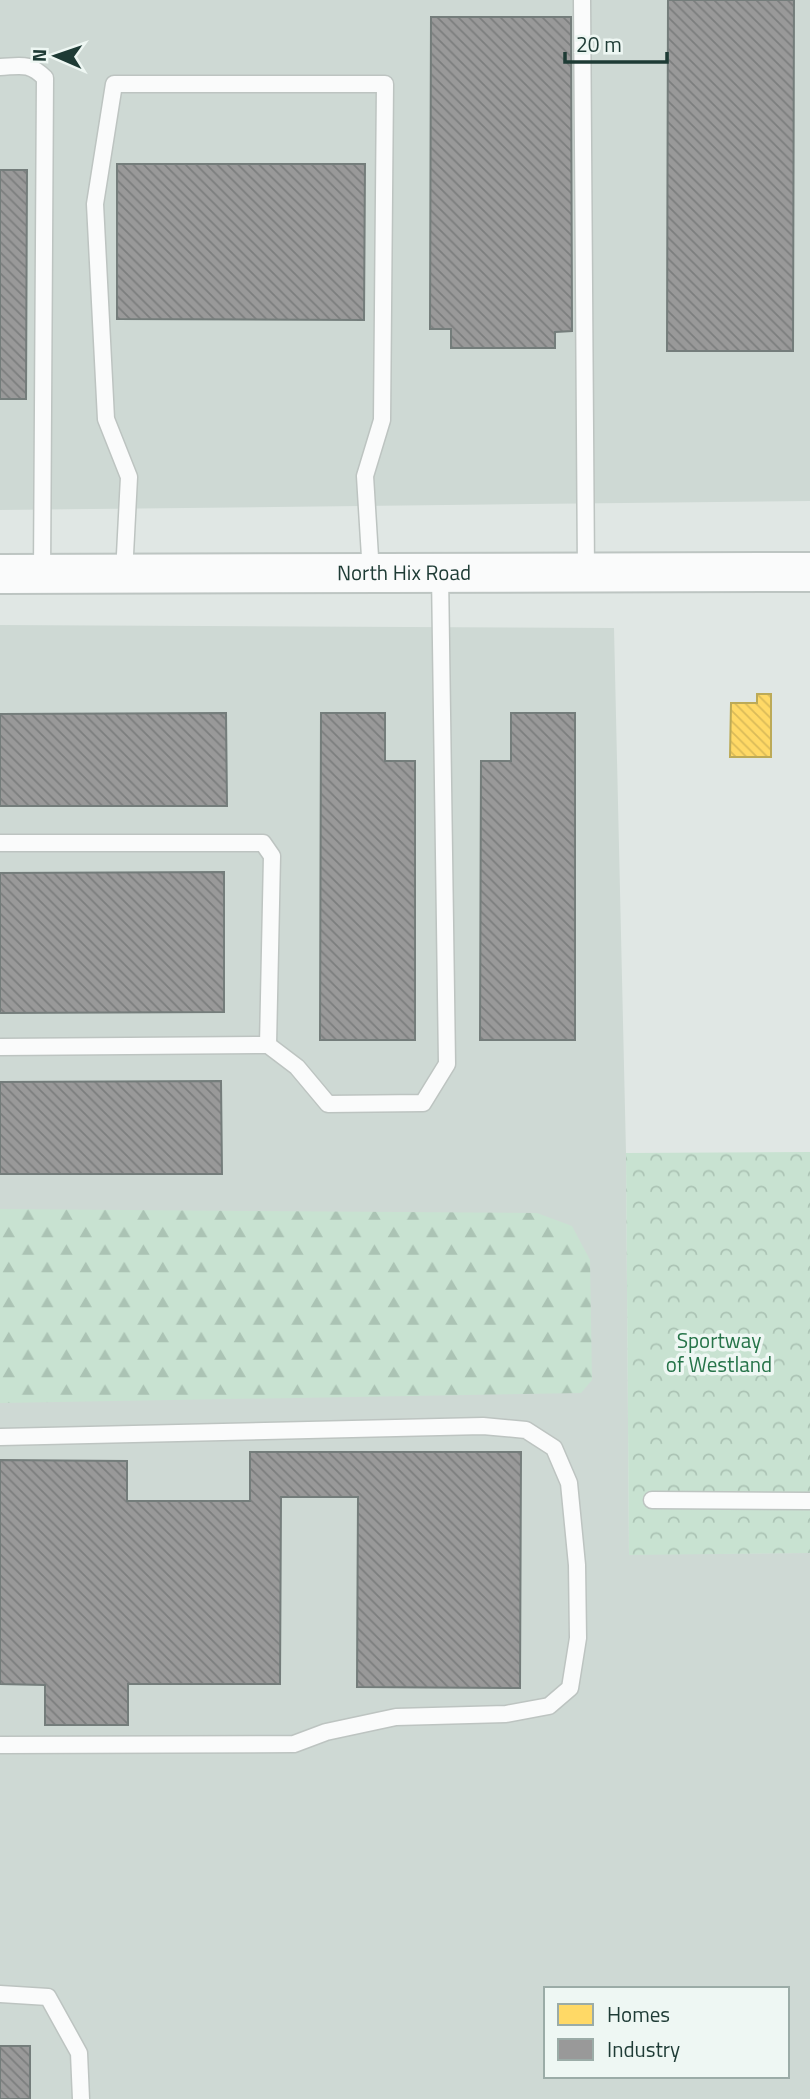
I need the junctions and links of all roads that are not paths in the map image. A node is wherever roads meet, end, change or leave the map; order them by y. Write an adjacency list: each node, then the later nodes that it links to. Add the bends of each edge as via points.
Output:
1 (582, 0): 6 (lane)
2 (0, 67): 7 (lane, via 25,65 45,78)
3 (810, 572): 6 (street, North Hix Road)
4 (371, 573): 5 (street, North Hix Road); 8 (street, North Hix Road); 8 (lane, via 365,476 382,420 385,84 114,84 95,204 106,419 129,477)
5 (440, 573): 6 (street, North Hix Road); 11 (lane, via 447,1064 423,1103 328,1104 298,1067)
6 (586, 573)
7 (42, 574): 8 (street, North Hix Road); 9 (street, North Hix Road)
8 (124, 574)
9 (0, 575)
10 (0, 843): 11 (lane, via 263,843 272,856)
11 (268, 1045): 12 (lane)
12 (0, 1047)
13 (0, 1437): 16 (lane, via 483,1426 526,1430 554,1448 569,1483 578,1637 570,1688 548,1706 506,1714 396,1717 294,1744)
14 (652, 1500): 15 (lane)
15 (810, 1501)
16 (0, 1745)
17 (0, 1994): 18 (lane, via 48,1997 79,2053)
18 (81, 2099)

